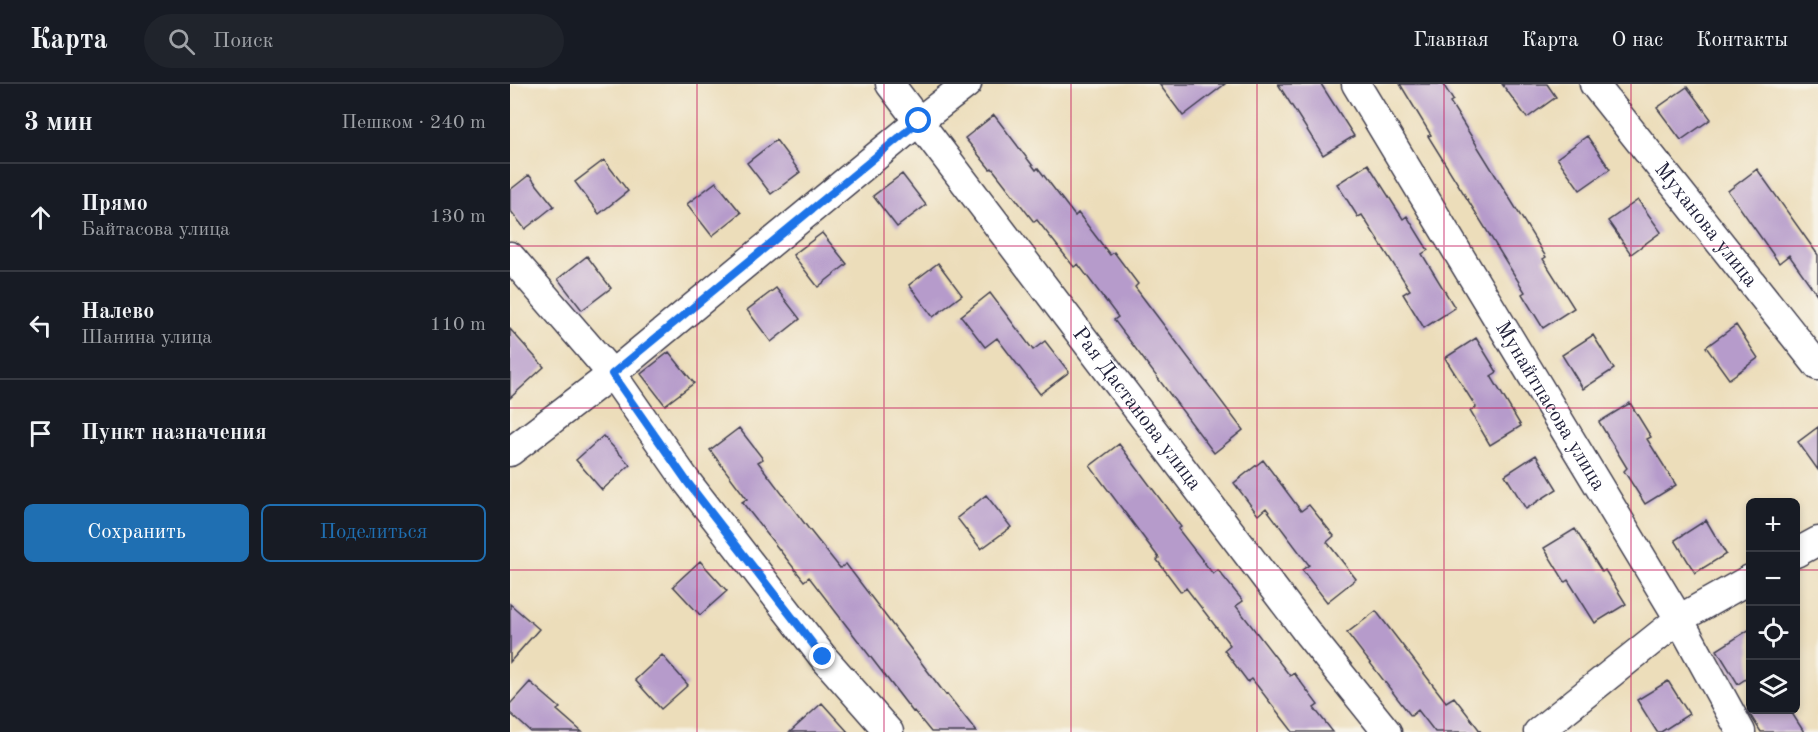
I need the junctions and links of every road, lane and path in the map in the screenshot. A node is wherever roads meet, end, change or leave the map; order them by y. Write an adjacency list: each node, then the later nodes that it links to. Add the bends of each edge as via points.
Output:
1 (890, 84): 5 (street, Рая Дастанова улица)
2 (967, 84): 5 (street)
3 (1356, 84): 13 (street, Мунайтпасова улица)
4 (1594, 84): 7 (street, Муханова улица)
5 (919, 121): 8 (street); 15 (street, Рая Дастанова улица)
6 (510, 256): 8 (street)
7 (1818, 366)
8 (612, 374): 9 (street); 14 (street, via 688,483 823,657)
9 (510, 452)
10 (1818, 541): 11 (street)
11 (1798, 552)
12 (1746, 581): 13 (street)
13 (1679, 619): 16 (street); 17 (street, Мунайтпасова улица)
14 (889, 732)
15 (1387, 732)
16 (1538, 732)
17 (1741, 732)

